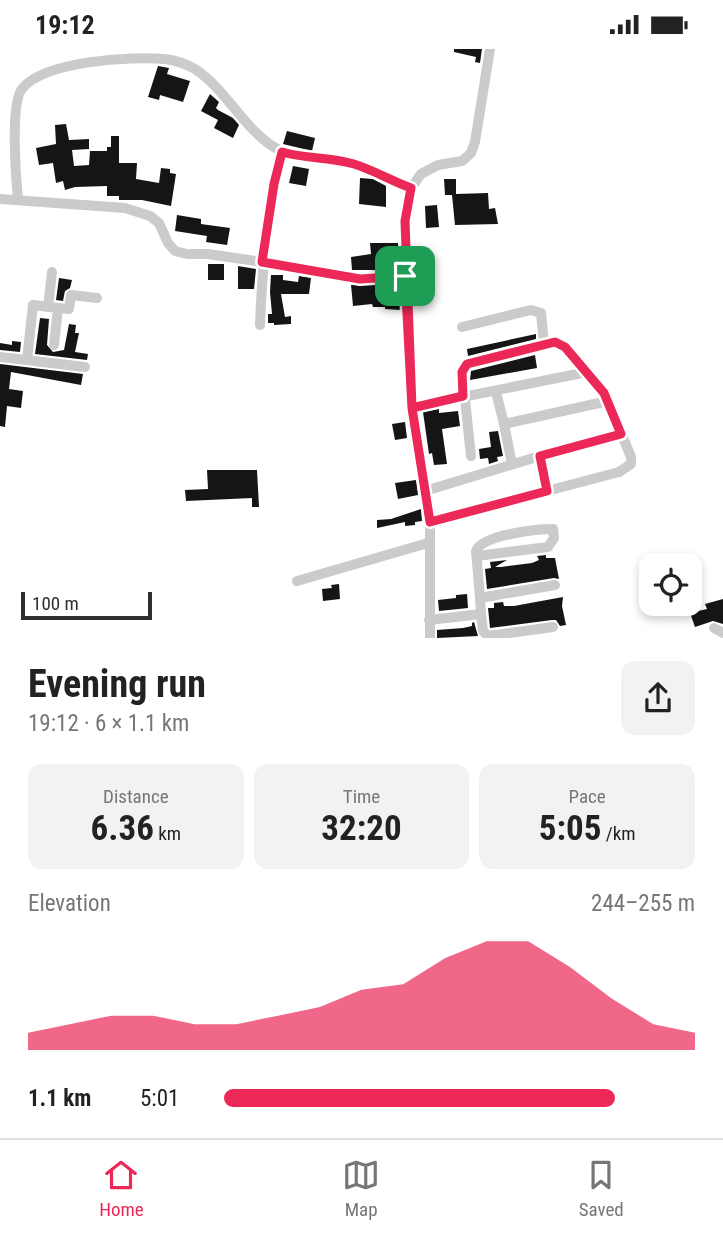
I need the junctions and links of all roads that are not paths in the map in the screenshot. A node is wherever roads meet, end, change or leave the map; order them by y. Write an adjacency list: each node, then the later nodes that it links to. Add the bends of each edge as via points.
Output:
1 (490, 49): 3 (street, via 471,153 462,161 421,174)
2 (282, 152): 3 (street, via 355,165); 4 (street, via 197,71 185,65 167,59 129,58 52,70 22,88 18,98); 6 (street)
3 (411, 188): 8 (street, via 405,221)
4 (18, 199): 5 (street); 6 (street, via 139,211 159,223 175,251)
5 (0, 201)
6 (262, 262): 8 (street, via 360,279); 11 (street)
7 (52, 272): 10 (street)
8 (405, 276): 22 (street)
9 (97, 298): 10 (street, via 71,295 69,309)
10 (53, 307): 14 (street); 16 (street, via 33,305)
11 (260, 325)
12 (463, 327): 13 (street, via 538,311 543,318)
13 (544, 344): 18 (street, via 560,343); 20 (street, via 467,364 462,372)
14 (54, 345)
15 (0, 357): 16 (street)
16 (27, 360): 17 (street)
17 (85, 367)
18 (587, 372): 19 (street); 21 (street)
19 (496, 391): 20 (street); 23 (street)
20 (463, 396): 22 (street); 25 (street)
21 (608, 401): 23 (street); 24 (street)
22 (412, 408): 28 (street)
23 (505, 424): 27 (street)
24 (621, 434): 26 (street); 29 (street, via 631,457 626,468)
25 (471, 456)
26 (540, 456): 27 (street); 29 (street)
27 (512, 464): 28 (street)
28 (425, 491): 30 (street)
29 (547, 491): 30 (street)
30 (430, 522): 31 (street)
31 (428, 543): 33 (street); 37 (street)
32 (477, 556): 32 (street, via 548,547 553,530 485,541 478,546); 35 (street)
33 (297, 581)
34 (555, 585): 35 (street)
35 (480, 598): 36 (street)
36 (481, 614): 37 (street); 38 (street, via 488,636)
37 (429, 620): 39 (street)
38 (553, 627)
39 (430, 638)

